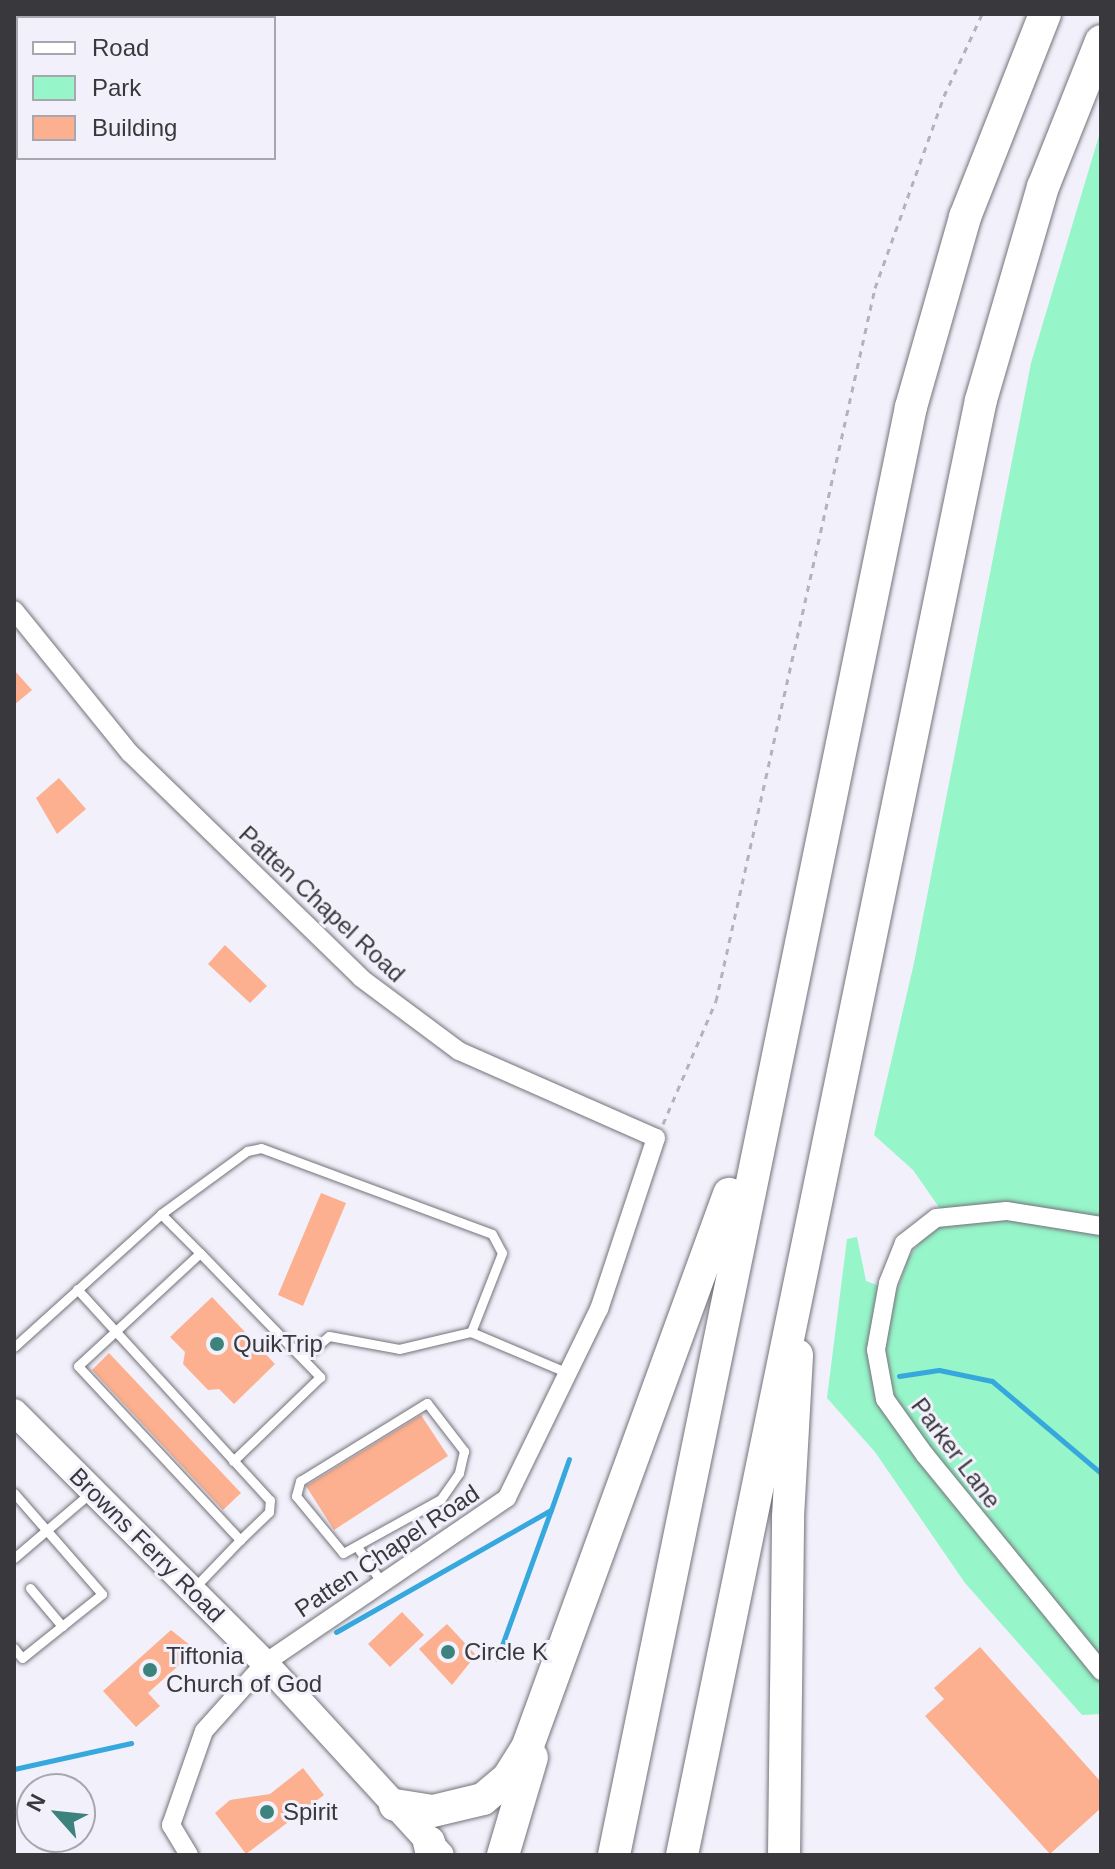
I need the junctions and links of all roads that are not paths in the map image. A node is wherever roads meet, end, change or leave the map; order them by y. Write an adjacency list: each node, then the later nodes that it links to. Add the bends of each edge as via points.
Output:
1 (1045, 14): 4 (highway, via 965,217 911,407)
2 (1101, 41): 9 (highway, via 1043,187 981,400)
3 (14, 610): 14 (street, Patten Chapel Road, via 130,753 361,978 459,1051 656,1138 599,1309)
4 (770, 1078): 32 (highway); 37 (highway)
5 (161, 1214): 7 (lane); 8 (lane); 11 (lane, via 247,1151 261,1148 492,1234 502,1253)
6 (1101, 1226): 31 (street, Parker Lane, via 1006,1211 936,1218 904,1243 888,1283 876,1350 885,1399)
7 (200, 1253): 10 (lane); 13 (lane)
8 (77, 1289): 10 (lane); 12 (lane)
9 (794, 1299): 38 (highway); 39 (highway, via 798,1378 788,1517)
10 (115, 1330): 16 (lane); 20 (lane, via 82,1360 80,1371)
11 (471, 1332): 13 (lane, via 399,1349 329,1336); 14 (lane)
12 (14, 1347)
13 (305, 1356): 16 (lane, via 320,1377 315,1386)
14 (568, 1373): 25 (street, Patten Chapel Road, via 507,1498)
15 (14, 1412): 17 (street, Browns Ferry Road)
16 (233, 1461): 20 (lane, via 272,1505)
17 (93, 1491): 19 (lane); 27 (street, Browns Ferry Road)
18 (14, 1493): 19 (lane)
19 (46, 1531): 23 (lane); 28 (lane, via 102,1594)
20 (240, 1540): 27 (lane)
21 (14, 1544): 23 (lane)
22 (358, 1548): 22 (lane, via 441,1499 459,1473 464,1451 427,1403 300,1481 295,1491 336,1547 343,1553); 25 (lane)
23 (24, 1549): 24 (lane)
24 (14, 1558)
25 (382, 1583): 30 (street, Patten Chapel Road)
26 (30, 1588): 28 (lane)
27 (192, 1590): 30 (street, Browns Ferry Road)
28 (62, 1626): 29 (lane, via 22,1658)
29 (14, 1648)
30 (265, 1663): 33 (street, Browns Ferry Road); 35 (street, Patten Chapel Road, via 204,1731 171,1825)
31 (1101, 1671)
32 (550, 1696): 33 (highway, via 508,1778 483,1799 433,1811); 36 (highway)
33 (395, 1805): 34 (street, Browns Ferry Road)
34 (434, 1851)
35 (189, 1855)
36 (503, 1855)
37 (614, 1855)
38 (682, 1855)
39 (784, 1855)

